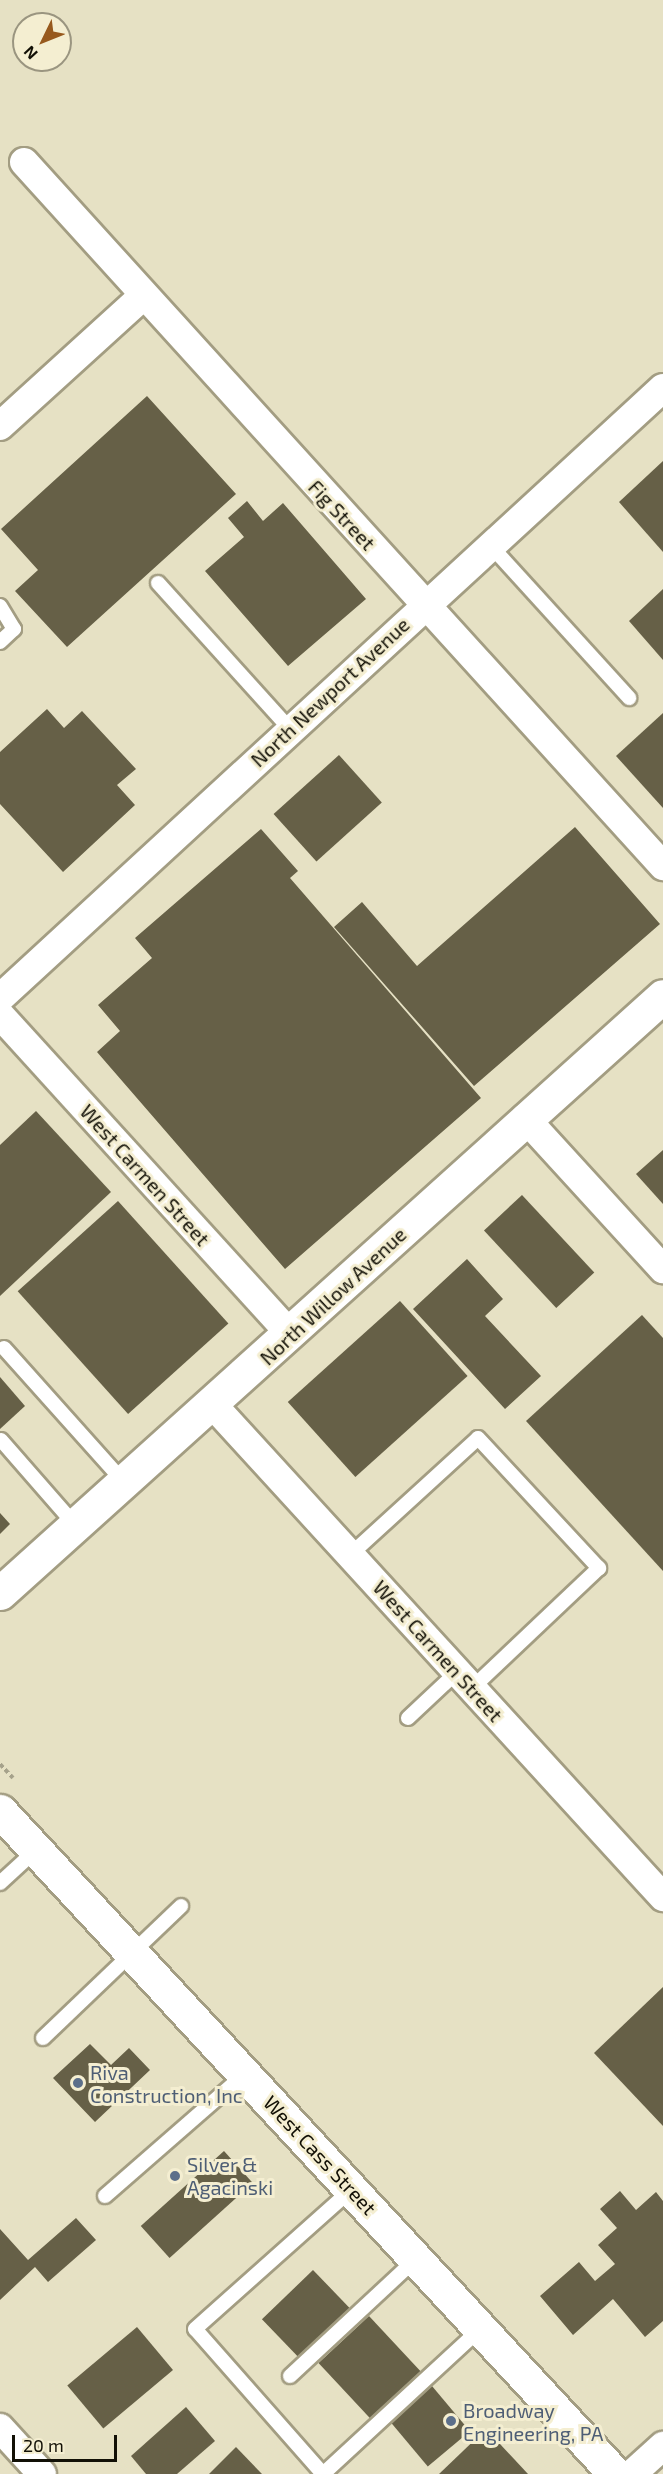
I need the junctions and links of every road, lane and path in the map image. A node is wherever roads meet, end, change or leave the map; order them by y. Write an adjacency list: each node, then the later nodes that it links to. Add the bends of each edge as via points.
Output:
1 (24, 162): 2 (street, Fig Street)
2 (142, 297): 4 (street); 7 (street, Fig Street)
3 (663, 388): 5 (street, North Newport Avenue)
4 (0, 426)
5 (490, 545): 7 (street, North Newport Avenue); 10 (lane)
6 (158, 583): 11 (lane)
7 (425, 604): 11 (street, North Newport Avenue); 12 (street, Fig Street)
8 (0, 606): 9 (lane, via 14,629)
9 (0, 642)
10 (629, 698)
11 (291, 729): 14 (street, North Newport Avenue)
12 (663, 866)
13 (663, 996): 16 (street, North Willow Avenue)
14 (0, 998)
15 (0, 1015): 18 (street, West Carmen Street)
16 (525, 1118): 17 (street); 18 (street, North Willow Avenue)
17 (663, 1269)
18 (291, 1335): 20 (street, North Willow Avenue)
19 (4, 1348): 22 (lane)
20 (213, 1405): 22 (street, North Willow Avenue); 24 (street, West Carmen Street)
21 (1, 1440): 23 (lane)
22 (124, 1482): 23 (street, North Willow Avenue)
23 (76, 1526): 25 (street, North Willow Avenue)
24 (350, 1555): 26 (street, West Carmen Street); 26 (lane, via 478,1438 599,1568)
25 (0, 1593)
26 (464, 1680): 27 (lane); 31 (street, West Carmen Street)
27 (408, 1718)
28 (0, 1811): 29 (street, West Cass Street)
29 (37, 1850): 30 (lane); 33 (street, West Cass Street)
30 (0, 1883)
31 (663, 1897)
32 (181, 1906): 33 (lane)
33 (132, 1952): 34 (lane); 35 (street, West Cass Street)
34 (43, 2038)
35 (245, 2074): 36 (street, West Cass Street); 37 (lane)
36 (352, 2189): 38 (street, West Cass Street); 44 (lane, via 195,2329)
37 (105, 2196)
38 (416, 2259): 39 (street, West Cass Street); 40 (lane)
39 (480, 2329): 44 (lane); 45 (street, West Cass Street)
40 (290, 2376)
41 (0, 2428): 43 (street)
42 (663, 2446): 46 (street)
43 (42, 2474)
44 (323, 2474)
45 (615, 2474)
46 (632, 2474)

